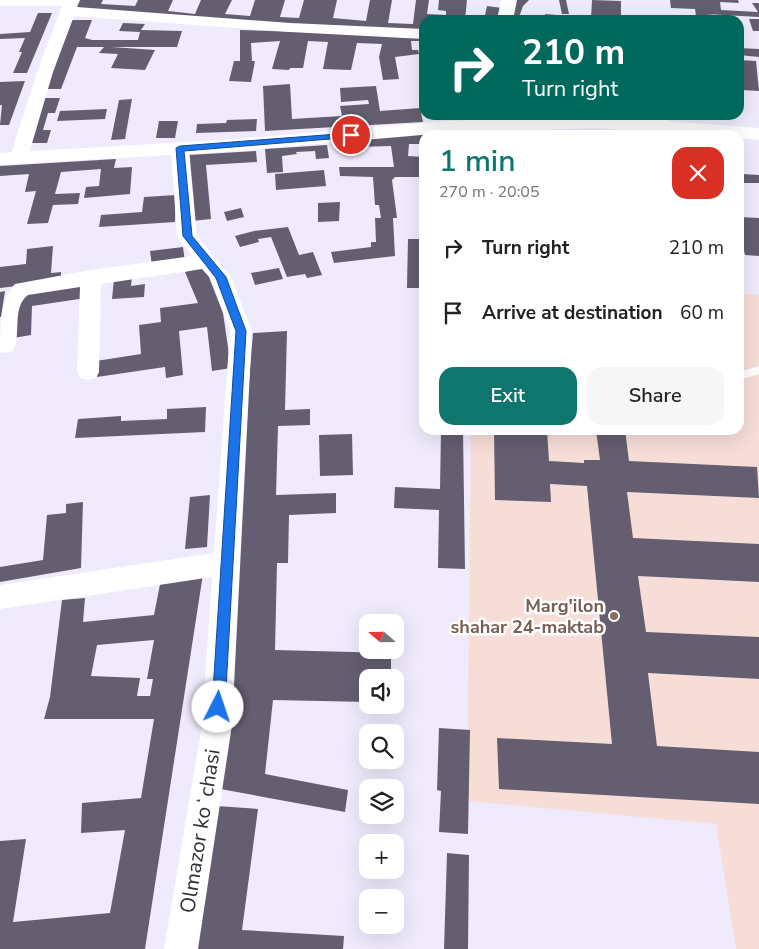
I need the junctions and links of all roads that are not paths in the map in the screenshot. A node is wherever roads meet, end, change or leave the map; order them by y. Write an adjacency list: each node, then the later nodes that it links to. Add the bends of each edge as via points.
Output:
1 (509, 0): 4 (street)
2 (0, 1): 3 (street)
3 (70, 4): 5 (street, via 251,26); 12 (street)
4 (506, 15)
5 (419, 34)
6 (492, 120): 7 (street); 11 (street, via 445,127)
7 (664, 121): 8 (street)
8 (692, 130)
9 (744, 134): 10 (street)
10 (759, 134)
11 (180, 148): 12 (street); 13 (street, Olmazor koʻchasi, via 187,236)
12 (9, 158)
13 (208, 261): 14 (street); 19 (street, Olmazor koʻchasi, via 221,277 241,331)
14 (91, 277): 15 (street, via 17,291 10,303); 17 (street)
15 (5, 345)
16 (759, 370): 18 (lane)
17 (88, 372)
18 (744, 374)
19 (228, 563): 20 (street); 21 (street, Olmazor koʻchasi, via 217,725)
20 (0, 597)
21 (181, 949)

